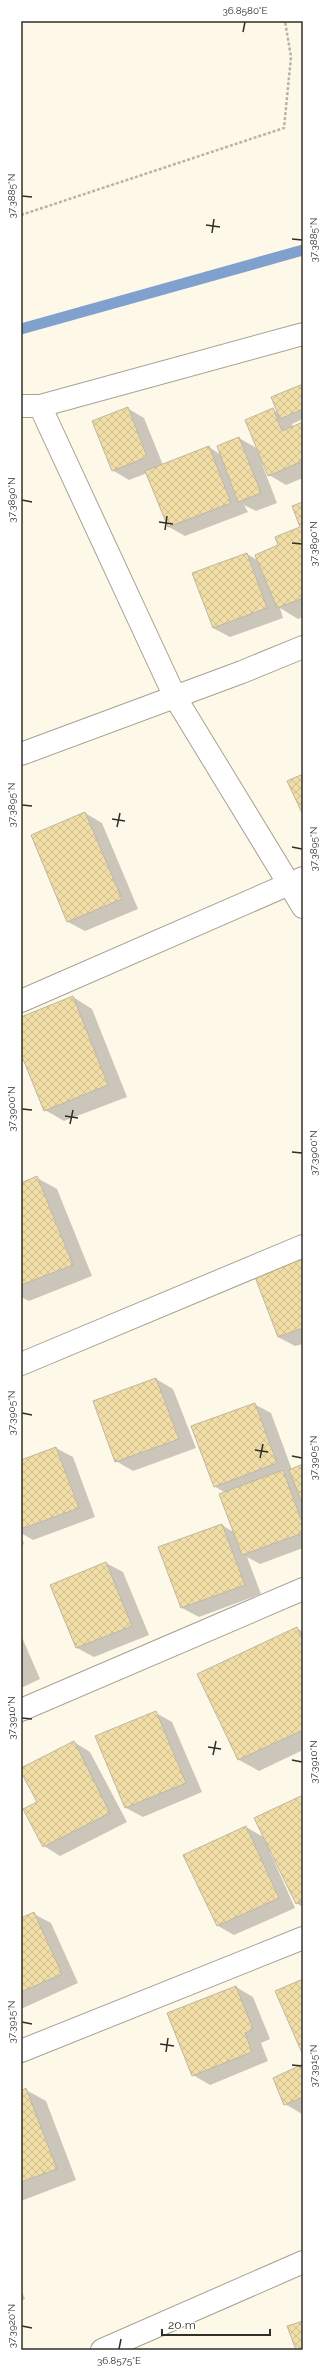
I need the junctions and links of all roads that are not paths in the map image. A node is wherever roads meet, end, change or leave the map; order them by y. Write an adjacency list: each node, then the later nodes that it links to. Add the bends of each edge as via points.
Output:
1 (303, 334): 2 (street)
2 (31, 406): 4 (street)
3 (303, 647): 4 (street)
4 (175, 697): 5 (street); 6 (street)
5 (21, 754)
6 (296, 880): 7 (street); 8 (street)
7 (303, 907)
8 (21, 1001)
9 (303, 1246): 10 (street)
10 (21, 1364)
11 (303, 1589): 12 (street)
12 (21, 1710)
13 (303, 1938): 14 (street)
14 (21, 2050)
15 (303, 2262): 16 (street)
16 (102, 2350)

